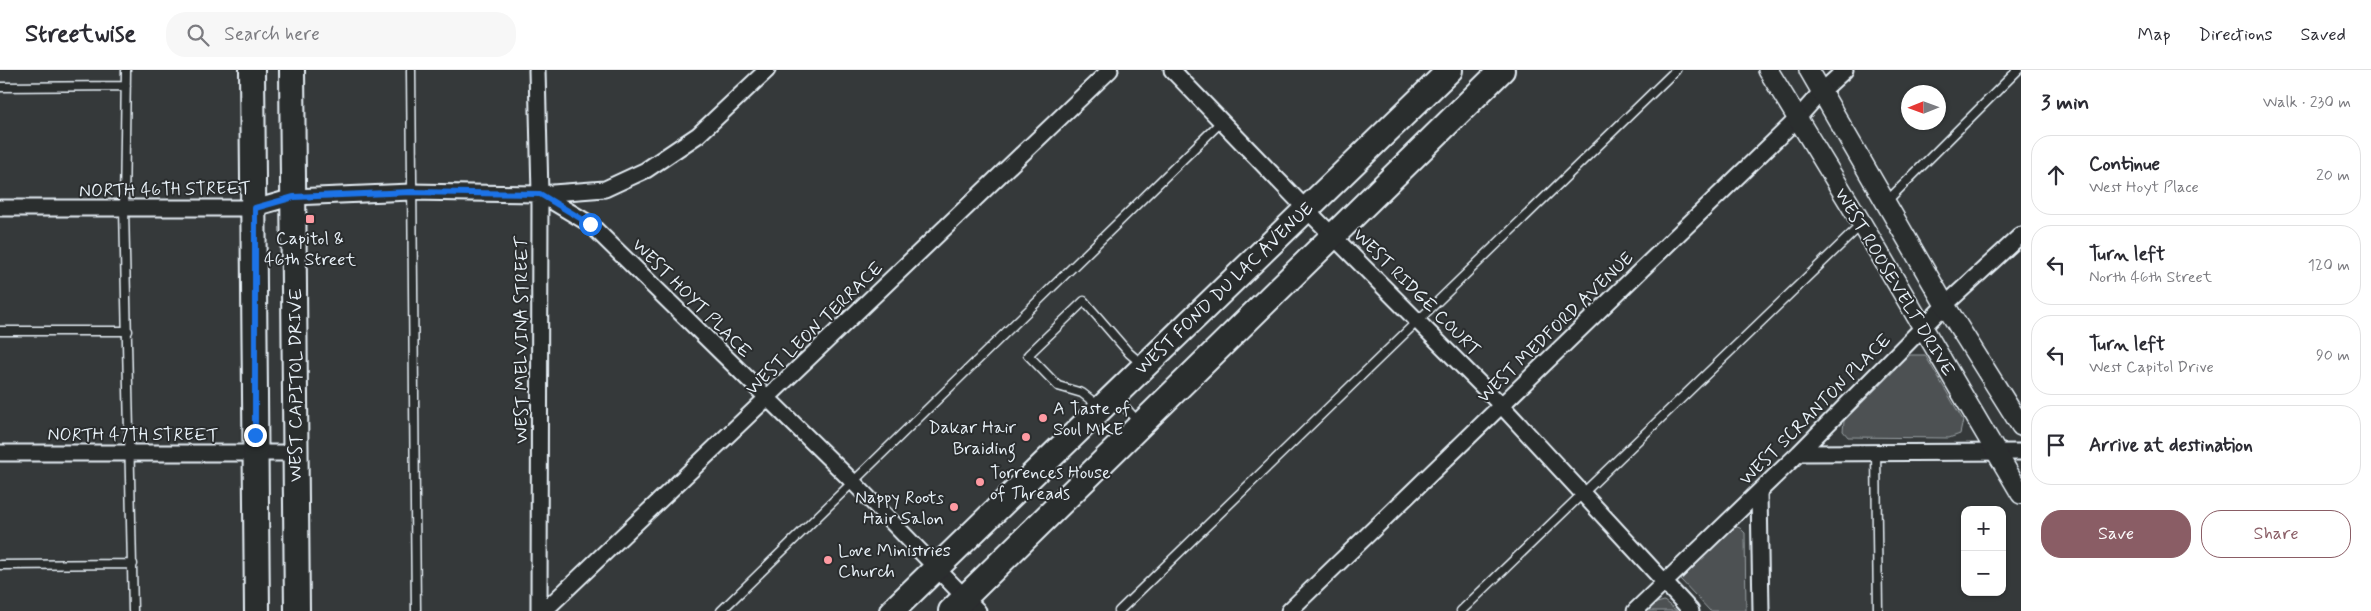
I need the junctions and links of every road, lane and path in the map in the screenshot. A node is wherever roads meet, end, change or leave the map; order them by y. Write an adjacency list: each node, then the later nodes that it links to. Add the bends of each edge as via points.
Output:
1 (126, 70): 16 (lane)
2 (252, 70): 27 (main road)
3 (292, 70): 23 (main road, WEST CAPITOL DRIVE)
4 (411, 70): 21 (lane)
5 (537, 70): 22 (street, WEST MELVINA STREET)
6 (767, 70): 22 (street, NORTH 46TH STREET, via 698,135 646,170 605,189)
7 (1110, 70): 38 (street, WEST LEON TERRACE)
8 (1172, 70): 19 (street, WEST RIDGE COURT)
9 (1450, 70): 28 (main road, WEST FOND DU LAC AVENUE)
10 (1501, 70): 31 (main road)
11 (1676, 70): 33 (lane)
12 (1768, 70): 20 (street, WEST ROOSEVELT DRIVE)
13 (1809, 70): 18 (street, WEST ROOSEVELT DRIVE)
14 (1845, 70): 18 (street, WEST MEDFORD AVENUE)
15 (2018, 70): 24 (lane)
16 (126, 86): 17 (lane); 26 (lane)
17 (0, 88)
18 (1821, 92): 20 (street, WEST MEDFORD AVENUE); 24 (street, WEST ROOSEVELT DRIVE)
19 (1222, 120): 28 (street, WEST RIDGE COURT); 51 (lane)
20 (1796, 120): 29 (street, WEST ROOSEVELT DRIVE); 40 (street, WEST MEDFORD AVENUE)
21 (411, 192): 22 (street, NORTH 46TH STREET); 23 (street, NORTH 46TH STREET); 63 (lane)
22 (540, 194): 38 (street, WEST HOYT PLACE, via 590,224); 64 (street, WEST MELVINA STREET)
23 (294, 197): 27 (street, NORTH 46TH STREET); 49 (main road, WEST CAPITOL DRIVE)
24 (1886, 202): 32 (street, WEST ROOSEVELT DRIVE)
25 (0, 208): 26 (street, NORTH 46TH STREET)
26 (124, 208): 27 (street, NORTH 46TH STREET); 36 (lane)
27 (255, 208): 48 (main road)
28 (1306, 208): 31 (street, WEST RIDGE COURT); 37 (main road, WEST FOND DU LAC AVENUE)
29 (1862, 224): 34 (street, WEST ROOSEVELT DRIVE); 53 (lane)
30 (2021, 235): 32 (street, WEST SCRANTON PLACE)
31 (1334, 236): 33 (street, WEST RIDGE COURT); 41 (main road)
32 (1946, 305): 34 (street, WEST SCRANTON PLACE); 42 (street, WEST ROOSEVELT DRIVE)
33 (1417, 320): 40 (street, WEST RIDGE COURT); 68 (lane)
34 (1924, 328): 44 (street, WEST ROOSEVELT DRIVE); 50 (street, WEST SCRANTON PLACE)
35 (0, 331): 36 (lane)
36 (128, 331): 47 (lane)
37 (1144, 366): 39 (main road, WEST FOND DU LAC AVENUE); 39 (lane, via 1084,300 1028,355 1058,386)
38 (768, 398): 51 (street, WEST HOYT PLACE); 65 (street, WEST LEON TERRACE)
39 (1107, 401): 41 (lane); 57 (main road, WEST FOND DU LAC AVENUE)
40 (1501, 405): 53 (street, WEST RIDGE COURT); 69 (street, WEST MEDFORD AVENUE)
41 (1141, 425): 59 (main road)
42 (2021, 426)
43 (1876, 452): 44 (street); 50 (street); 74 (lane)
44 (1996, 452): 45 (street); 54 (street, WEST ROOSEVELT DRIVE)
45 (2021, 452)
46 (0, 453): 47 (street, NORTH 47TH STREET)
47 (131, 453): 48 (street, NORTH 47TH STREET); 55 (lane)
48 (255, 453): 49 (street, NORTH 47TH STREET); 61 (main road)
49 (296, 453): 62 (main road, WEST CAPITOL DRIVE)
50 (1799, 453): 52 (street, WEST SCRANTON PLACE)
51 (854, 483): 57 (street, WEST HOYT PLACE); 66 (lane)
52 (1759, 492): 58 (street, WEST SCRANTON PLACE); 73 (street)
53 (1582, 493): 58 (street, WEST RIDGE COURT); 70 (lane)
54 (2021, 494)
55 (133, 564): 56 (lane); 60 (lane)
56 (0, 566)
57 (935, 569): 59 (street, WEST HOYT PLACE); 67 (main road, WEST FOND DU LAC AVENUE)
58 (1663, 583): 71 (street, WEST SCRANTON PLACE); 72 (street, WEST RIDGE COURT)
59 (965, 607)
60 (134, 611)
61 (257, 611)
62 (297, 611)
63 (416, 611)
64 (539, 611)
65 (544, 611)
66 (722, 611)
67 (892, 611)
68 (1119, 611)
69 (1290, 611)
70 (1461, 611)
71 (1636, 611)
72 (1691, 611)
73 (1761, 611)
74 (1878, 611)

